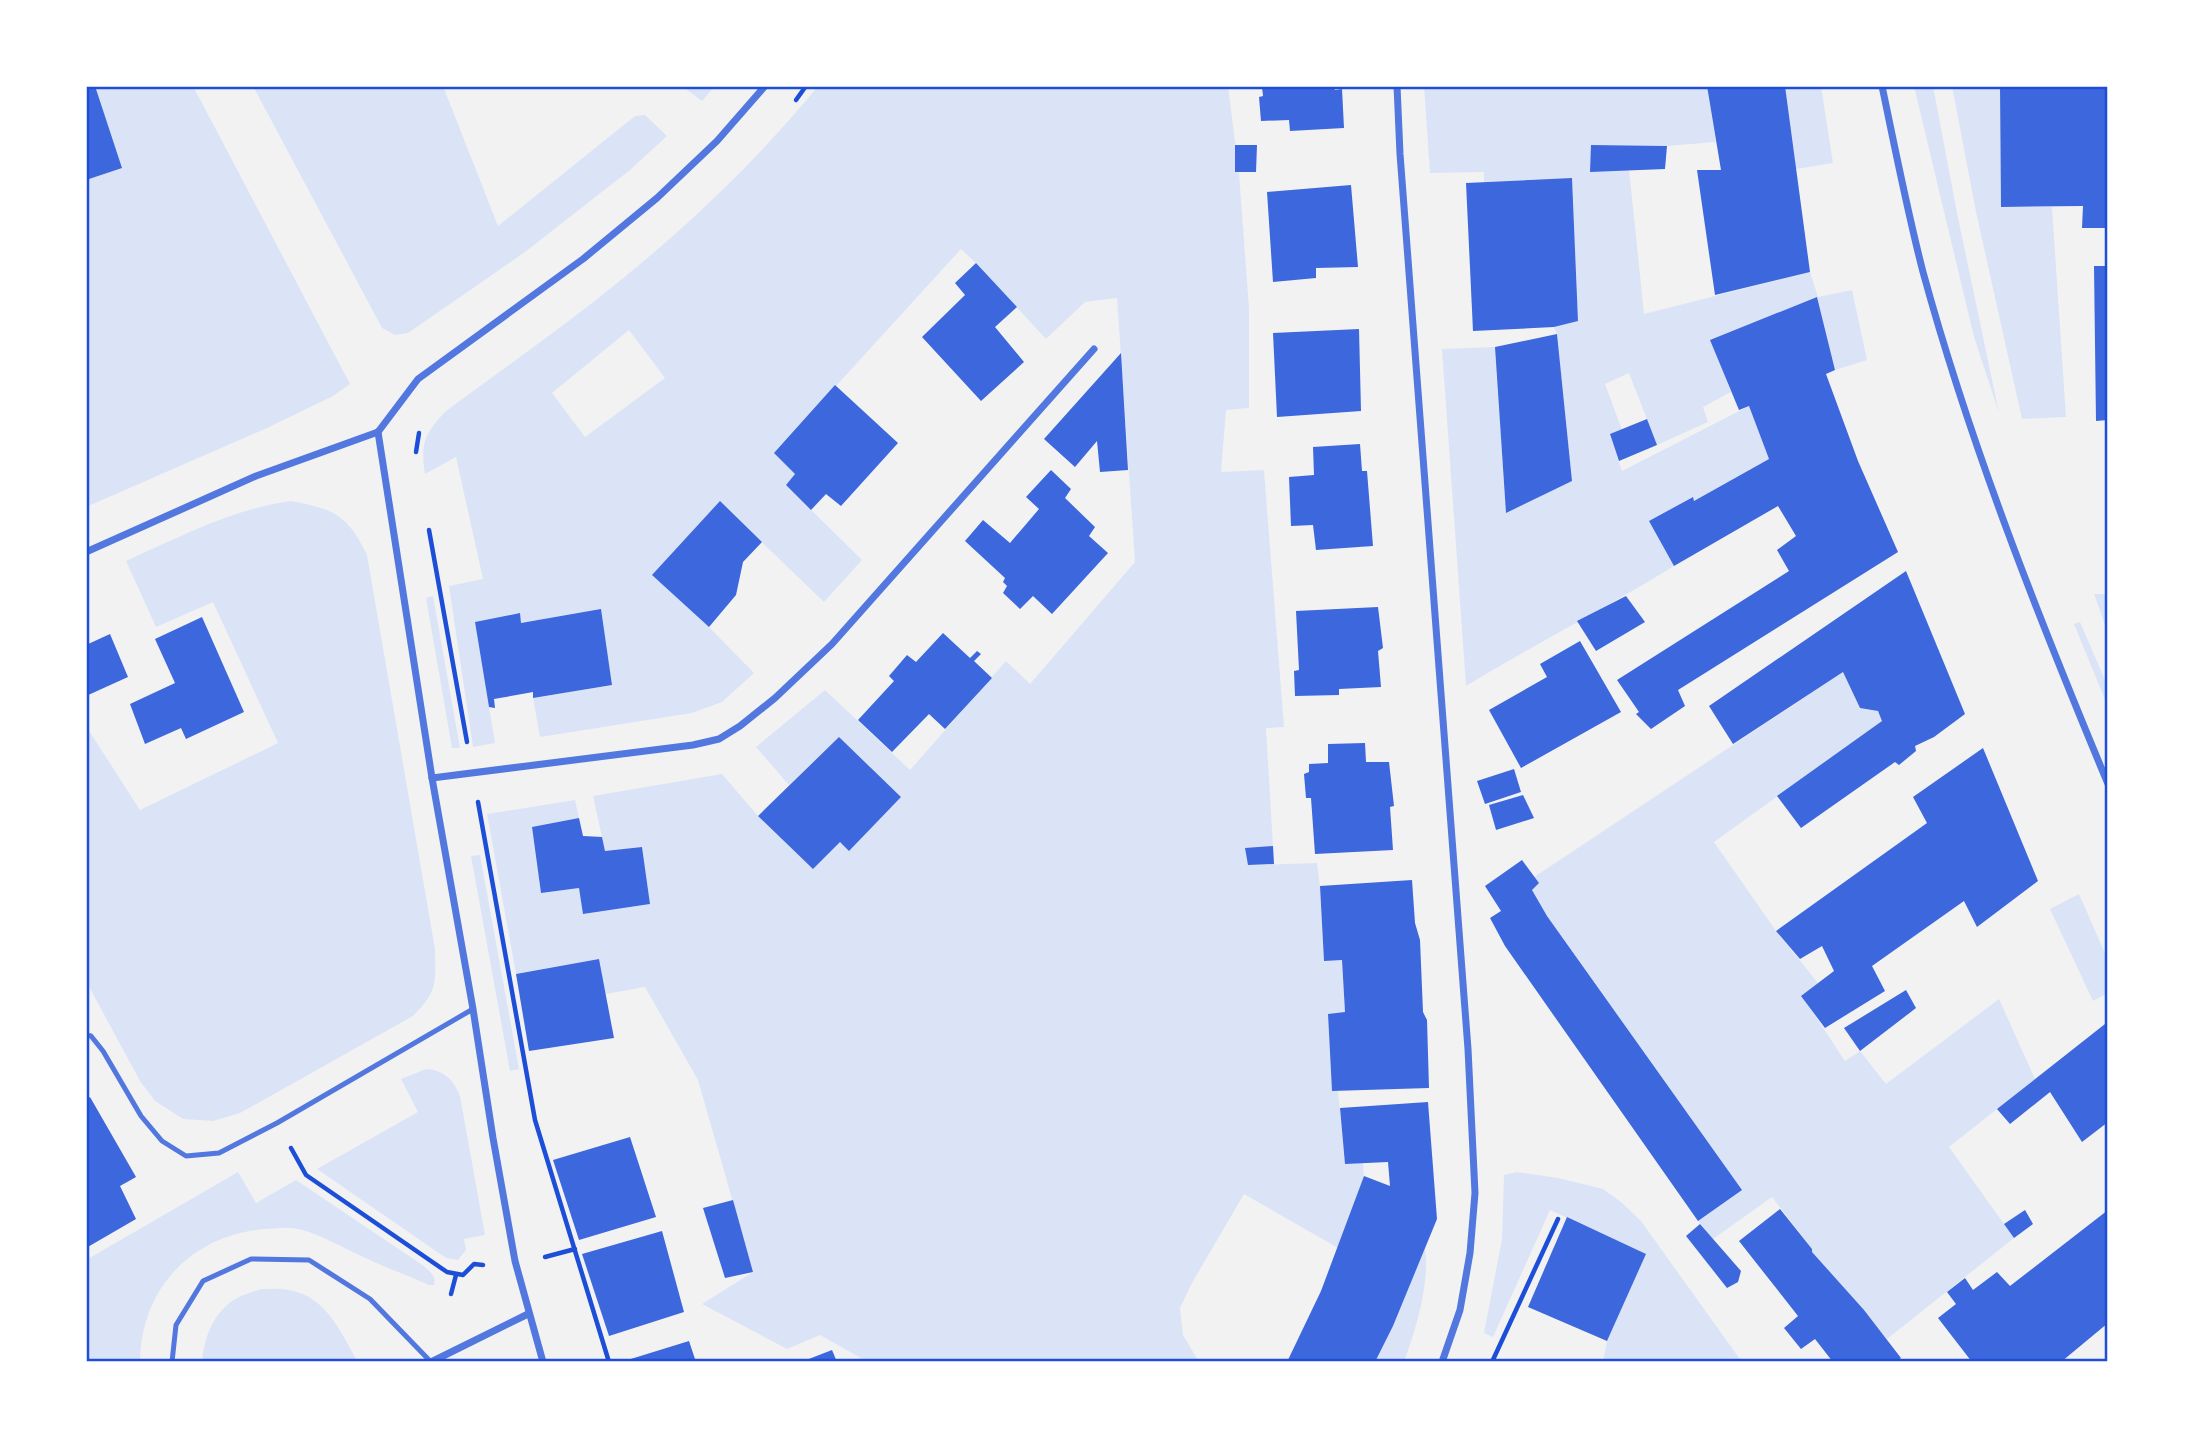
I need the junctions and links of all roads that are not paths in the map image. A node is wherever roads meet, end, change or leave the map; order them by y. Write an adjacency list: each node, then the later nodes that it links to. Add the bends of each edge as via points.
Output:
1 (765, 86): 5 (street, via 717,141 657,198 583,259 418,379)
2 (1397, 86): 15 (street, via 1461,945 1475,1194 1460,1310)
3 (1882, 86): 8 (street, via 1923,271 1966,414 2021,568)
4 (1094, 349): 7 (street, via 832,645 740,726 719,739 693,745)
5 (378, 432): 6 (street, via 256,476); 7 (street)
6 (86, 552)
7 (432, 778): 9 (street)
8 (2108, 784)
9 (473, 1009): 10 (lane, via 219,1153 186,1156 162,1141 141,1116 103,1051); 11 (street)
10 (86, 1035)
11 (528, 1314): 13 (street); 14 (street)
12 (172, 1362): 13 (lane, via 176,1325 203,1282 251,1259 309,1260 370,1299)
13 (431, 1362)
14 (543, 1362)
15 (1442, 1362)

